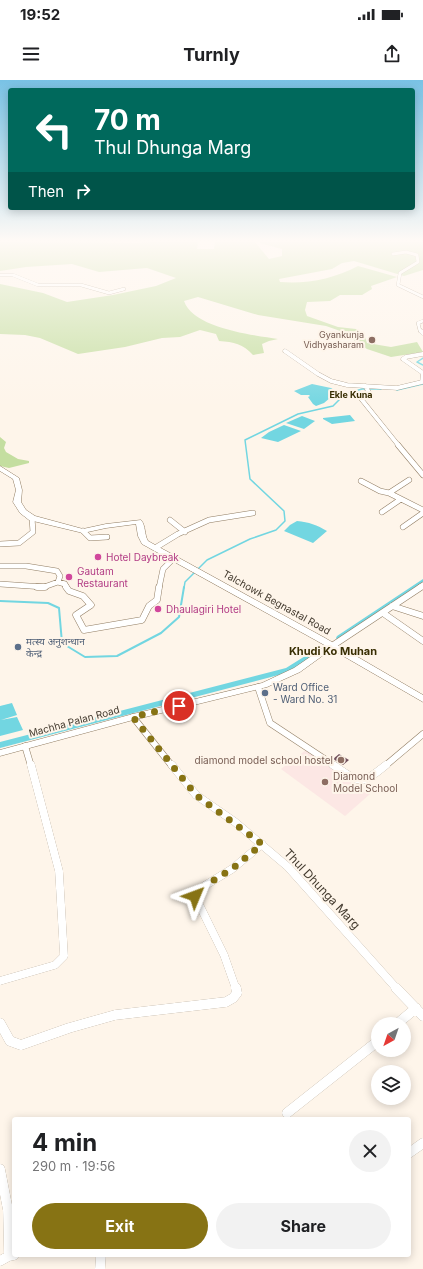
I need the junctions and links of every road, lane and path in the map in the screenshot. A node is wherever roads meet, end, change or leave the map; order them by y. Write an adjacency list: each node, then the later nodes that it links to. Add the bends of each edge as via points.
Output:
1 (423, 321): 2 (street, via 418,322)
2 (423, 333)
3 (285, 351): 5 (street, via 331,381)
4 (423, 354): 5 (street, via 404,359 423,373 422,382 397,388)
5 (366, 386): 7 (street, via 369,392 358,395)
6 (0, 468): 15 (main road, via 16,478 17,502 22,511)
7 (423, 475)
8 (410, 480): 10 (street)
9 (361, 481): 10 (street)
10 (389, 493): 11 (street)
11 (401, 499): 12 (street); 13 (street)
12 (382, 512)
13 (423, 512): 17 (street)
14 (253, 514): 19 (street, via 209,520)
15 (32, 518): 18 (main road); 21 (street, via 33,532 19,542)
16 (170, 520): 19 (street)
17 (403, 527)
18 (83, 531): 20 (street, via 90,538); 22 (main road, Talchowk Begnastal Road, via 138,522 145,542)
19 (185, 532): 22 (street)
20 (107, 537)
21 (0, 544)
22 (155, 548): 23 (main road, Talchowk Begnastal Road)
23 (178, 560): 25 (street, via 164,569 157,600 149,606 142,620 84,630 76,615 91,605 83,596 69,591 65,584); 32 (main road, Talchowk Begnastal Road)
24 (0, 566): 25 (street, via 26,566 57,571 60,576)
25 (58, 582): 26 (street, via 44,586)
26 (0, 584)
27 (423, 585): 28 (street)
28 (392, 606): 29 (street); 30 (street)
29 (383, 613): 31 (street); 32 (street)
30 (423, 616)
31 (423, 641)
32 (332, 646): 33 (street, Machha Palan Road, via 297,670); 34 (main road, Talchowk Begnastal Road)
33 (258, 687): 35 (street, Machha Palan Road); 36 (street, via 270,723 355,779 362,781 369,779)
34 (423, 699)
35 (133, 717): 37 (street, Machha Palan Road); 39 (street, Thul Dhunga Marg, via 196,795)
36 (423, 734)
37 (25, 746): 38 (street, Machha Palan Road); 40 (street, via 59,871 64,956 55,965)
38 (0, 753)
39 (262, 844): 41 (street, Thul Dhunga Marg, via 288,867 376,967); 44 (street, via 232,869 196,891 195,896 218,939 234,983 236,993 233,998 226,1002 115,1016 15,1046)
40 (0, 982)
41 (416, 1008): 42 (street, Thul Dhunga Marg); 43 (street)
42 (423, 1016)
43 (405, 1017)
44 (0, 1023)
45 (371, 1047): 46 (street)
46 (287, 1113)
47 (423, 1143): 48 (street)
48 (411, 1152)
49 (0, 1170): 50 (street, via 8,1210)
50 (8, 1257)
51 (101, 1257): 52 (street)
52 (100, 1269)

